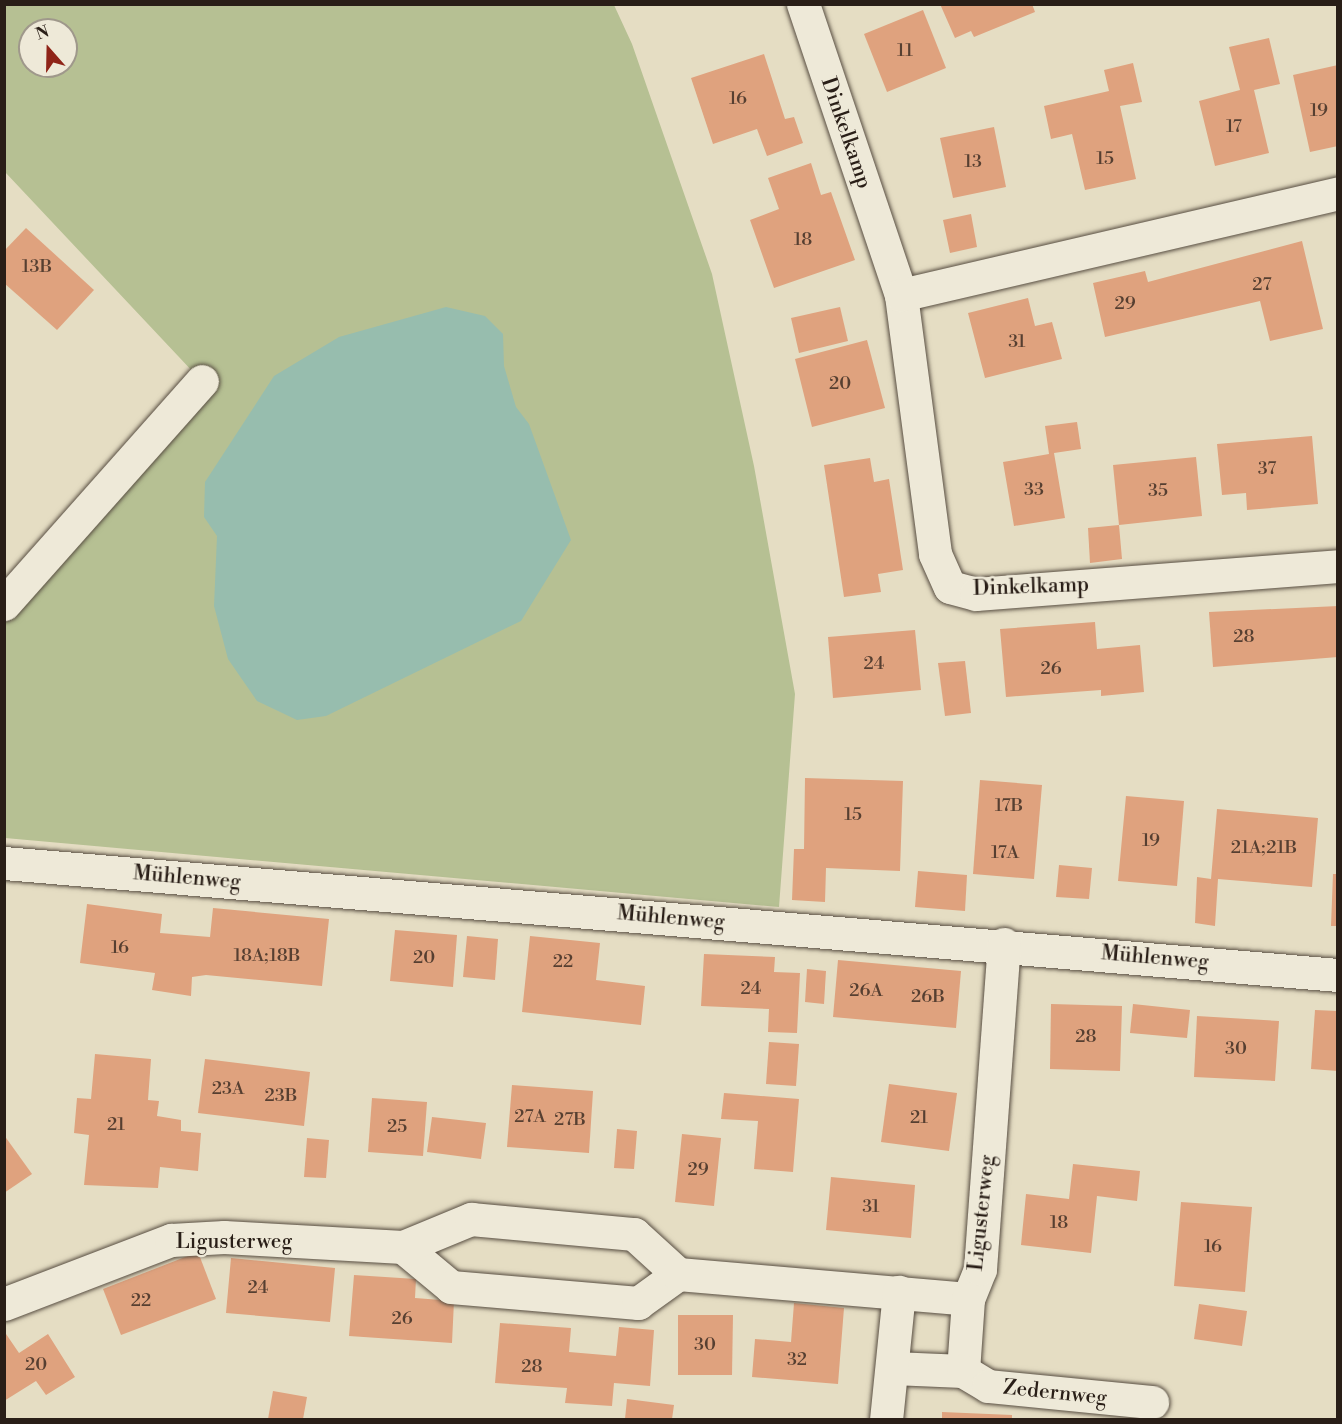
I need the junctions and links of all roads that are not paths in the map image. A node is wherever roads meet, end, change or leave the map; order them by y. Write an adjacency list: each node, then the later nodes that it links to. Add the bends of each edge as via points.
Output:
1 (803, 4): 3 (street, Dinkelkamp)
2 (1338, 193): 3 (street)
3 (901, 295): 5 (street, Dinkelkamp, via 935,554 950,587 976,594)
4 (202, 381): 6 (street)
5 (1338, 566)
6 (4, 604)
7 (4, 863): 8 (street, Mühlenweg)
8 (1004, 944): 9 (street, Mühlenweg); 13 (street, Ligusterweg, via 980,1269)
9 (1338, 975)
10 (403, 1247): 11 (street, Ligusterweg, via 471,1219 634,1234); 11 (street, via 451,1287 638,1303); 14 (street, Ligusterweg, via 224,1237 171,1240)
11 (678, 1274): 12 (street, Ligusterweg)
12 (899, 1292): 13 (street, Ligusterweg); 15 (street)
13 (968, 1299): 16 (street)
14 (4, 1304)
15 (893, 1368): 16 (street, Zedernweg); 18 (street)
16 (963, 1371): 17 (street, Zedernweg, via 988,1386)
17 (1152, 1402)
18 (886, 1419)

